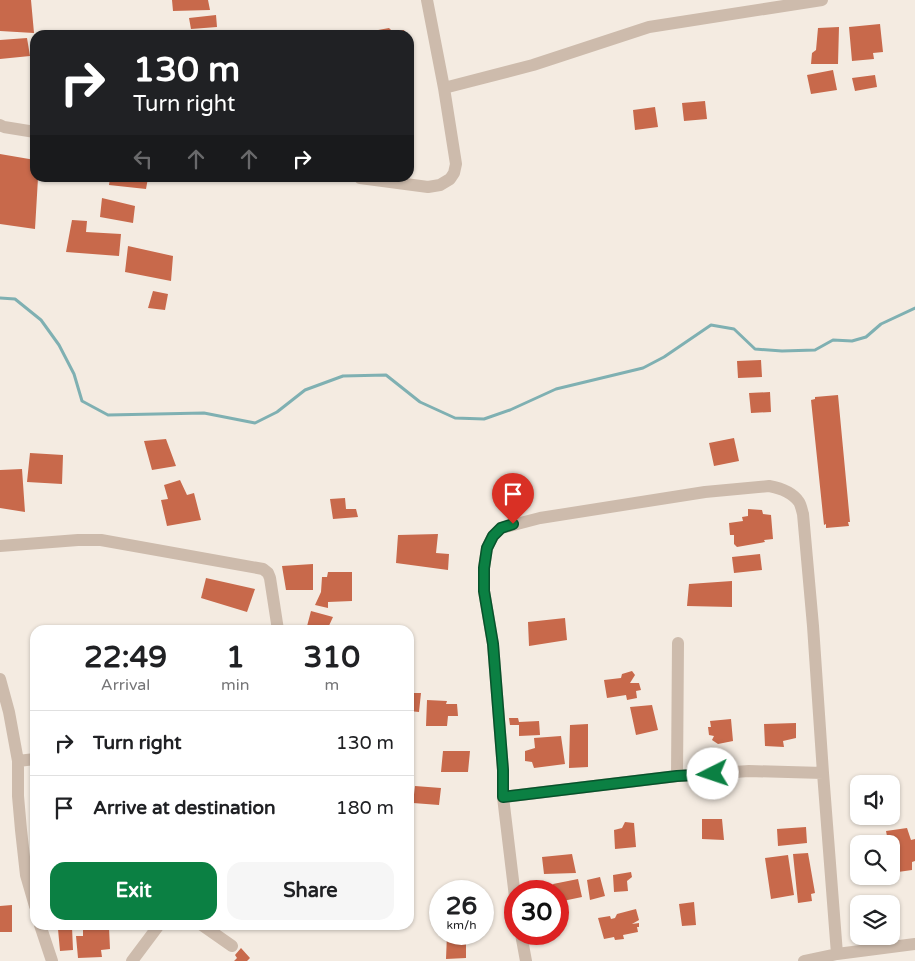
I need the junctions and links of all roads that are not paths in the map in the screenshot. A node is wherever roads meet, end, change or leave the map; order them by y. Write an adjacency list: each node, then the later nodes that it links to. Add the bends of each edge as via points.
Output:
1 (427, 0): 3 (street)
2 (822, 0): 3 (street, via 649,27 533,65)
3 (444, 88): 6 (street, via 456,164 454,173 440,185 428,187)
4 (0, 125): 5 (street)
5 (30, 131)
6 (390, 182)
7 (0, 546): 8 (street, via 101,540 263,570 270,578)
8 (277, 625)
9 (678, 643): 14 (street)
10 (0, 679): 12 (street)
11 (30, 759): 12 (street)
12 (18, 760): 17 (street, via 18,796)
13 (823, 772): 14 (street, via 749,771); 15 (street, via 803,514 799,502 790,494 770,486 705,492 540,518 501,528 493,536 487,548 484,591 493,644); 24 (street)
14 (677, 776): 15 (street)
15 (503, 797): 16 (street)
16 (513, 880)
17 (30, 889)
18 (42, 930): 25 (street)
19 (155, 930): 26 (street)
20 (209, 930): 23 (street)
21 (915, 944): 24 (street)
22 (524, 945): 27 (street)
23 (232, 946)
24 (837, 954): 28 (street)
25 (52, 961)
26 (132, 961)
27 (526, 961)
28 (804, 961)

